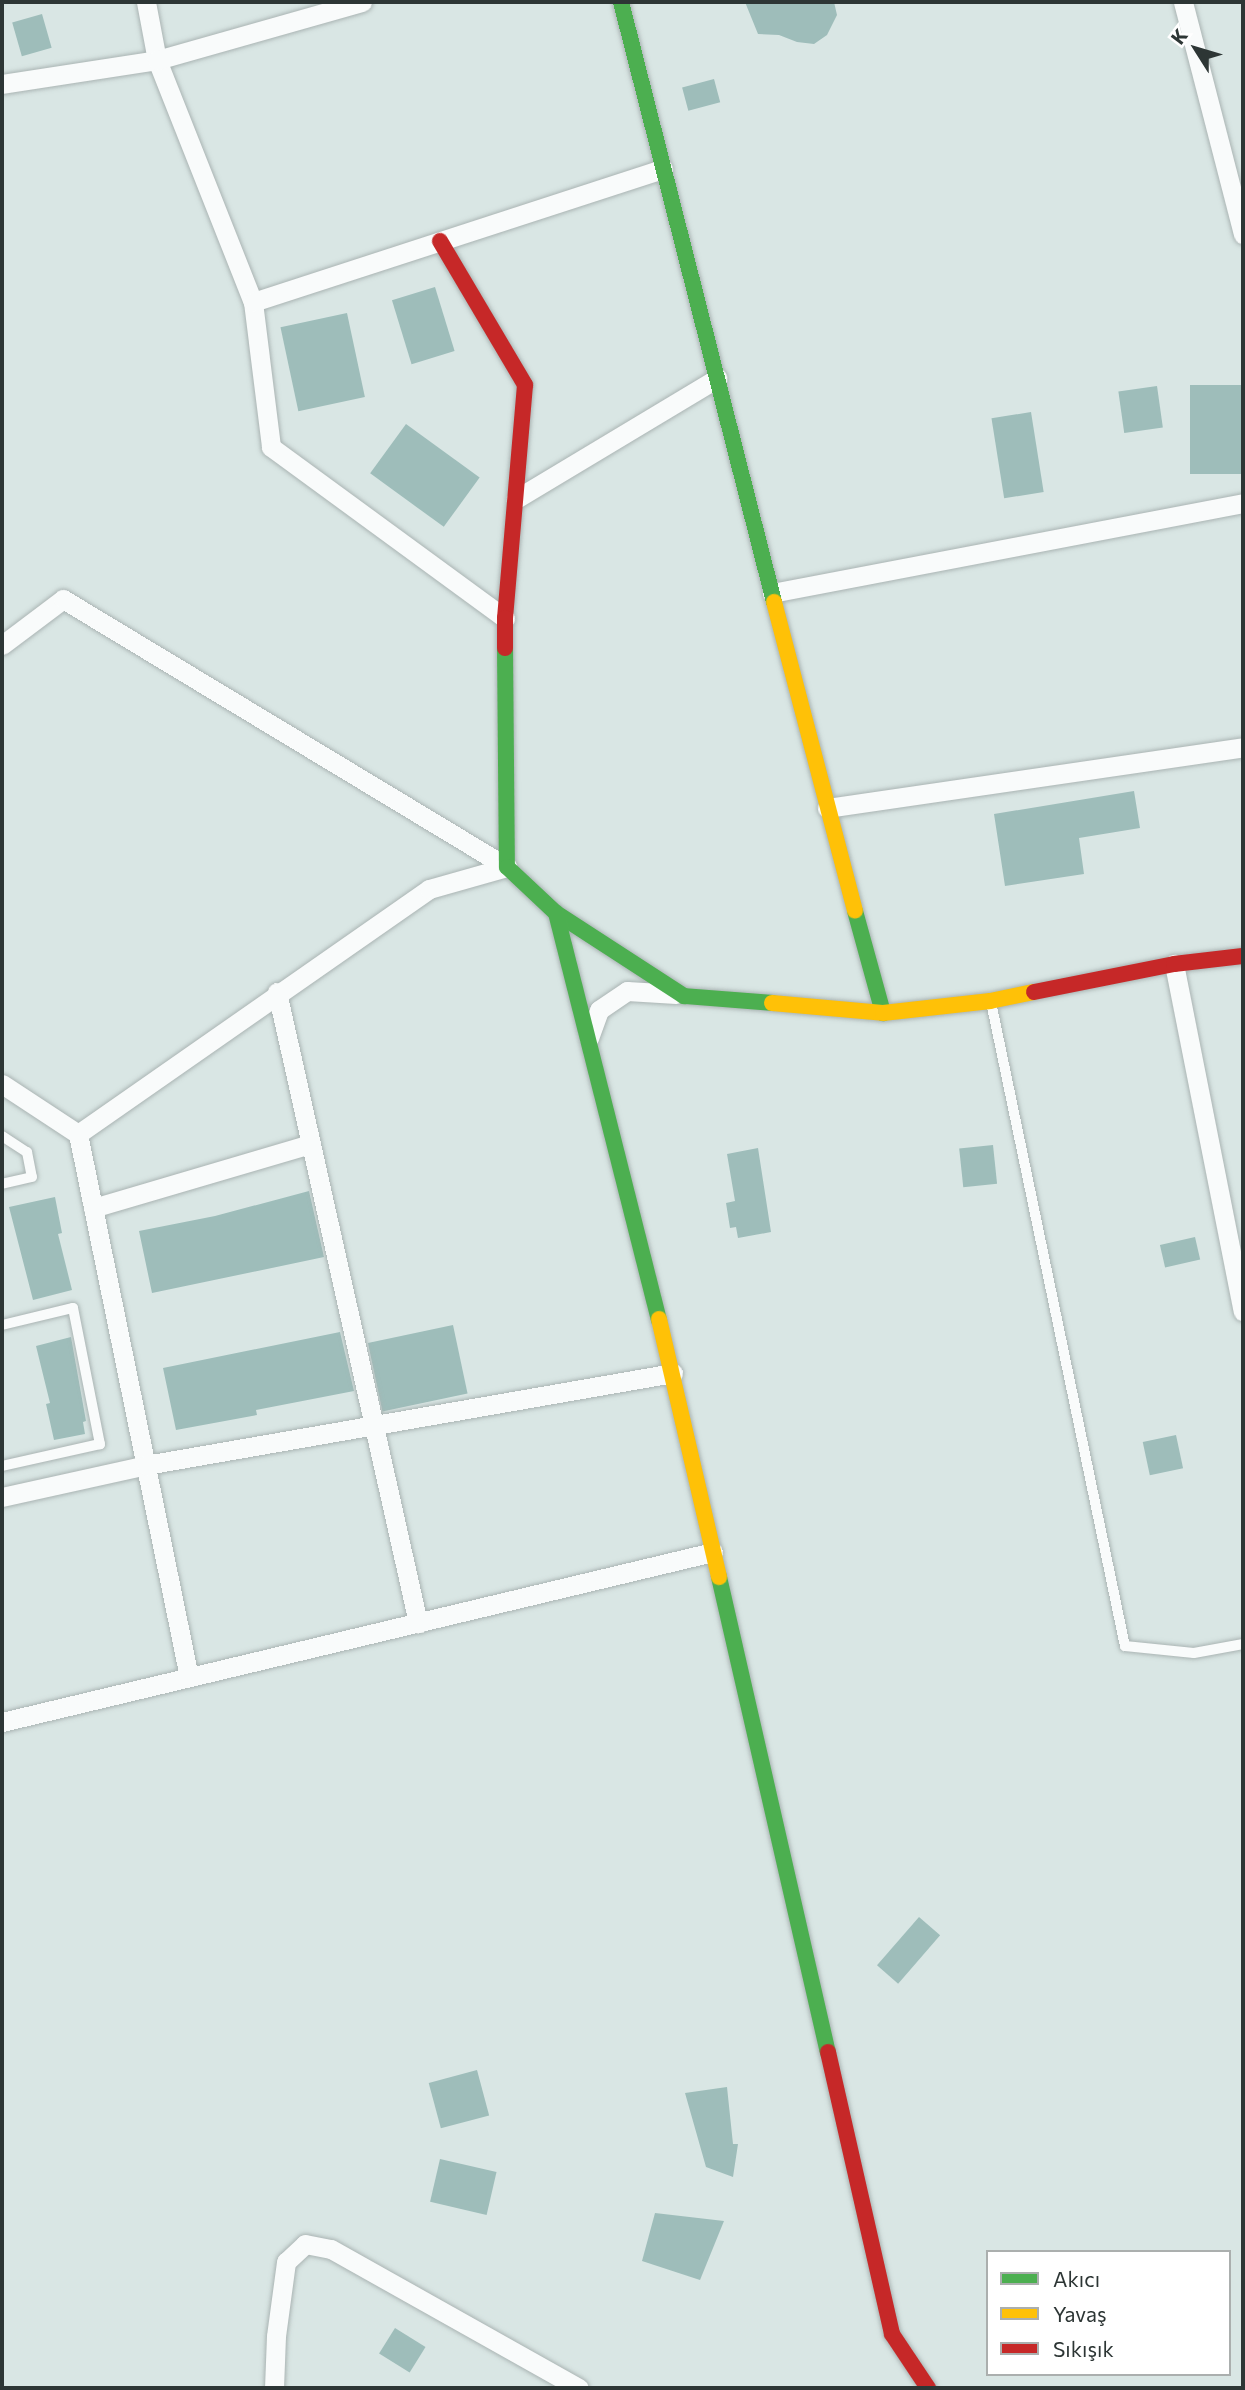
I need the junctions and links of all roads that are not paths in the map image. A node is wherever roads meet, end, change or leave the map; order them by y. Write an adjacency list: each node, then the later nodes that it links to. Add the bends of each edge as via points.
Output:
1 (146, 2): 5 (street)
2 (362, 2): 5 (street)
3 (621, 2): 7 (street)
4 (1183, 2): 8 (street)
5 (157, 60): 6 (street); 10 (street)
6 (2, 84)
7 (663, 169): 9 (street); 11 (street)
8 (1243, 234)
9 (440, 241): 10 (street); 12 (street, via 526,385)
10 (253, 302): 15 (street, via 271,447)
11 (717, 378): 12 (street); 14 (street)
12 (516, 499): 15 (street)
13 (1243, 503): 14 (street)
14 (772, 593): 18 (street)
15 (505, 618): 19 (street)
16 (2, 645): 19 (street, via 63,599)
17 (1243, 747): 18 (street)
18 (827, 808): 26 (street)
19 (507, 867): 20 (street); 23 (street, via 429,889)
20 (556, 913): 24 (street); 27 (street)
21 (1243, 956): 22 (street)
22 (1174, 964): 25 (street); 34 (street)
23 (277, 992): 29 (street); 31 (street)
24 (684, 996): 26 (street); 27 (street, via 627,991 599,1010)
25 (990, 1001): 26 (street); 43 (lane, via 1125,1646 1194,1653)
26 (883, 1013)
27 (588, 1040): 36 (street)
28 (2, 1084): 29 (street)
29 (78, 1134): 33 (street)
30 (2, 1136): 32 (lane, via 27,1152 32,1177)
31 (310, 1144): 33 (street); 37 (street)
32 (2, 1184)
33 (93, 1208): 38 (street)
34 (1243, 1311)
35 (2, 1325): 39 (lane, via 74,1308 100,1444)
36 (673, 1373): 37 (street); 41 (street)
37 (374, 1426): 38 (street); 42 (street)
38 (146, 1465): 40 (street); 44 (street)
39 (2, 1466)
40 (2, 1497)
41 (713, 1552): 42 (street); 48 (street, via 892,2334)
42 (418, 1623): 44 (street)
43 (1243, 1644)
44 (189, 1677): 45 (street)
45 (2, 1722)
46 (274, 2388): 47 (street, via 286,2262 305,2244 331,2249)
47 (579, 2388)
48 (928, 2388)

